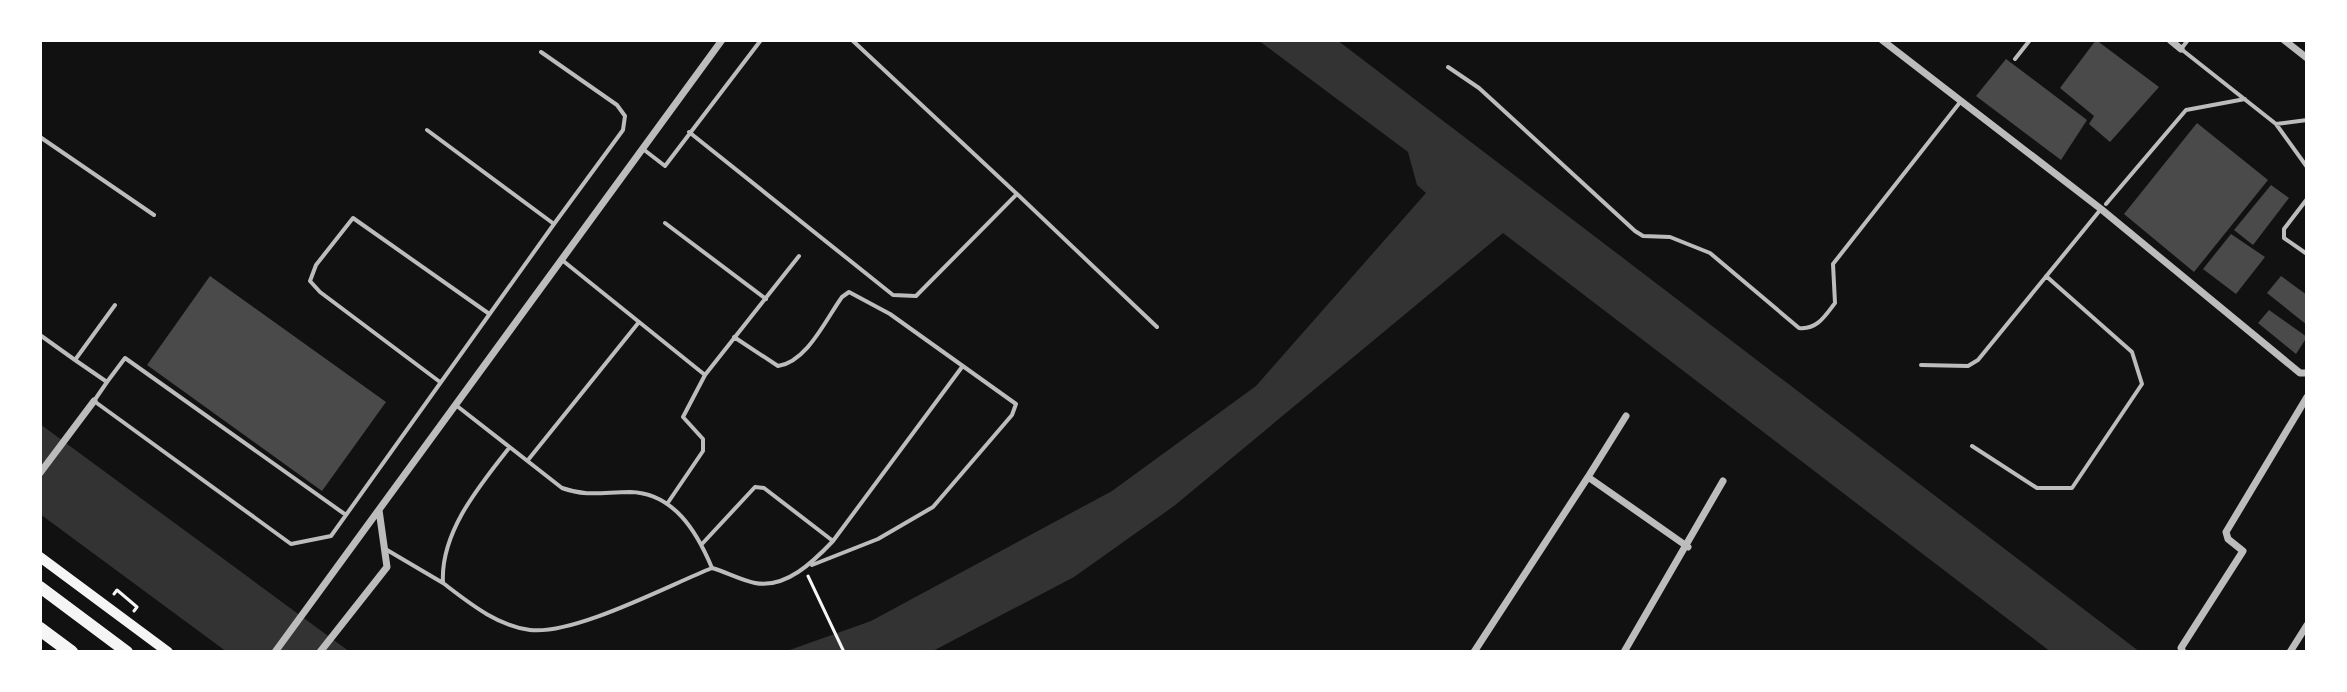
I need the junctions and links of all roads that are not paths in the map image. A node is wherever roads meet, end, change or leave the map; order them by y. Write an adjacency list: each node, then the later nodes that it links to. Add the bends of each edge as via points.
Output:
1 (722, 40): 21 (street)
2 (761, 40): 19 (lane)
3 (852, 40): 23 (lane)
4 (1882, 40): 15 (street)
5 (2030, 40): 12 (lane)
6 (2170, 40): 9 (street)
7 (2188, 40): 9 (lane)
8 (2284, 40): 11 (street)
9 (2181, 49): 14 (lane)
10 (541, 52): 28 (lane, via 625,116 623,130)
11 (2307, 58)
12 (2015, 59)
13 (1448, 67): 15 (lane, via 1479,88 1635,231 1670,237 1710,253 1799,328 1808,329 1835,303 1833,264)
14 (2245, 99): 17 (lane); 25 (lane, via 2186,110)
15 (1961, 101): 25 (street)
16 (2307, 120): 17 (lane)
17 (2276, 124): 22 (lane)
18 (427, 130): 28 (lane)
19 (689, 132): 21 (lane, via 665,166); 23 (lane, via 893,295 904,298 916,296)
20 (40, 137): 26 (lane)
21 (642, 149): 31 (street)
22 (2307, 167)
23 (1017, 194): 37 (lane)
24 (2307, 199): 29 (lane, via 2284,229 2284,238)
25 (2103, 207): 32 (lane); 43 (street)
26 (154, 215)
27 (665, 223): 33 (lane)
28 (554, 224): 35 (lane)
29 (2307, 254)
30 (799, 256): 33 (lane)
31 (561, 260): 36 (lane); 49 (street)
32 (2046, 276): 41 (lane, via 1978,360 1968,366); 51 (lane, via 2132,352 2142,384 2072,488 2037,488)
33 (766, 299): 39 (lane)
34 (115, 305): 40 (lane)
35 (488, 313): 46 (lane); 46 (lane, via 353,218 316,265 310,281 320,292)
36 (639, 322): 44 (lane); 53 (lane)
37 (1157, 327)
38 (40, 335): 40 (lane)
39 (734, 337): 42 (lane, via 778,366 788,365 849,292); 44 (lane)
40 (75, 360): 45 (lane)
41 (1921, 365)
42 (963, 366): 60 (lane); 65 (lane, via 1016,404 1012,415 933,507 878,539)
43 (2304, 373)
44 (705, 375): 57 (lane, via 683,417 703,439 703,451)
45 (107, 382): 48 (lane); 59 (lane, via 125,358)
46 (440, 382): 59 (lane)
47 (2307, 397): 80 (street, via 2226,532 2243,551)
48 (94, 401): 54 (street); 59 (lane, via 291,544 331,536)
49 (457, 405): 52 (lane); 58 (street)
50 (1626, 416): 55 (street)
51 (1972, 446)
52 (509, 448): 53 (lane); 68 (lane, via 478,487 447,546)
53 (527, 461): 57 (lane, via 562,488 583,496 629,492)
54 (40, 473)
55 (1588, 477): 62 (street); 73 (street)
56 (1723, 481): 62 (street)
57 (667, 504): 61 (lane, via 695,528)
58 (379, 510): 63 (street); 77 (street)
59 (346, 515)
60 (833, 541): 61 (lane, via 764,488 755,487); 65 (lane)
61 (702, 544): 66 (lane)
62 (1688, 547): 79 (street)
63 (384, 549): 68 (lane); 78 (street, via 387,567)
64 (40, 557): 76 (main road)
65 (808, 567): 66 (lane, via 774,582 756,583)
66 (712, 568): 68 (lane, via 586,620 543,630 509,625)
67 (40, 578): 70 (highway)
68 (443, 583)
69 (40, 587): 70 (highway)
70 (70, 609): 75 (highway)
71 (2307, 625): 81 (street)
72 (40, 629): 74 (highway)
73 (1477, 651)
74 (71, 652)
75 (127, 652)
76 (168, 652)
77 (275, 652)
78 (320, 652)
79 (1624, 652)
80 (2183, 652)
81 (2290, 652)

